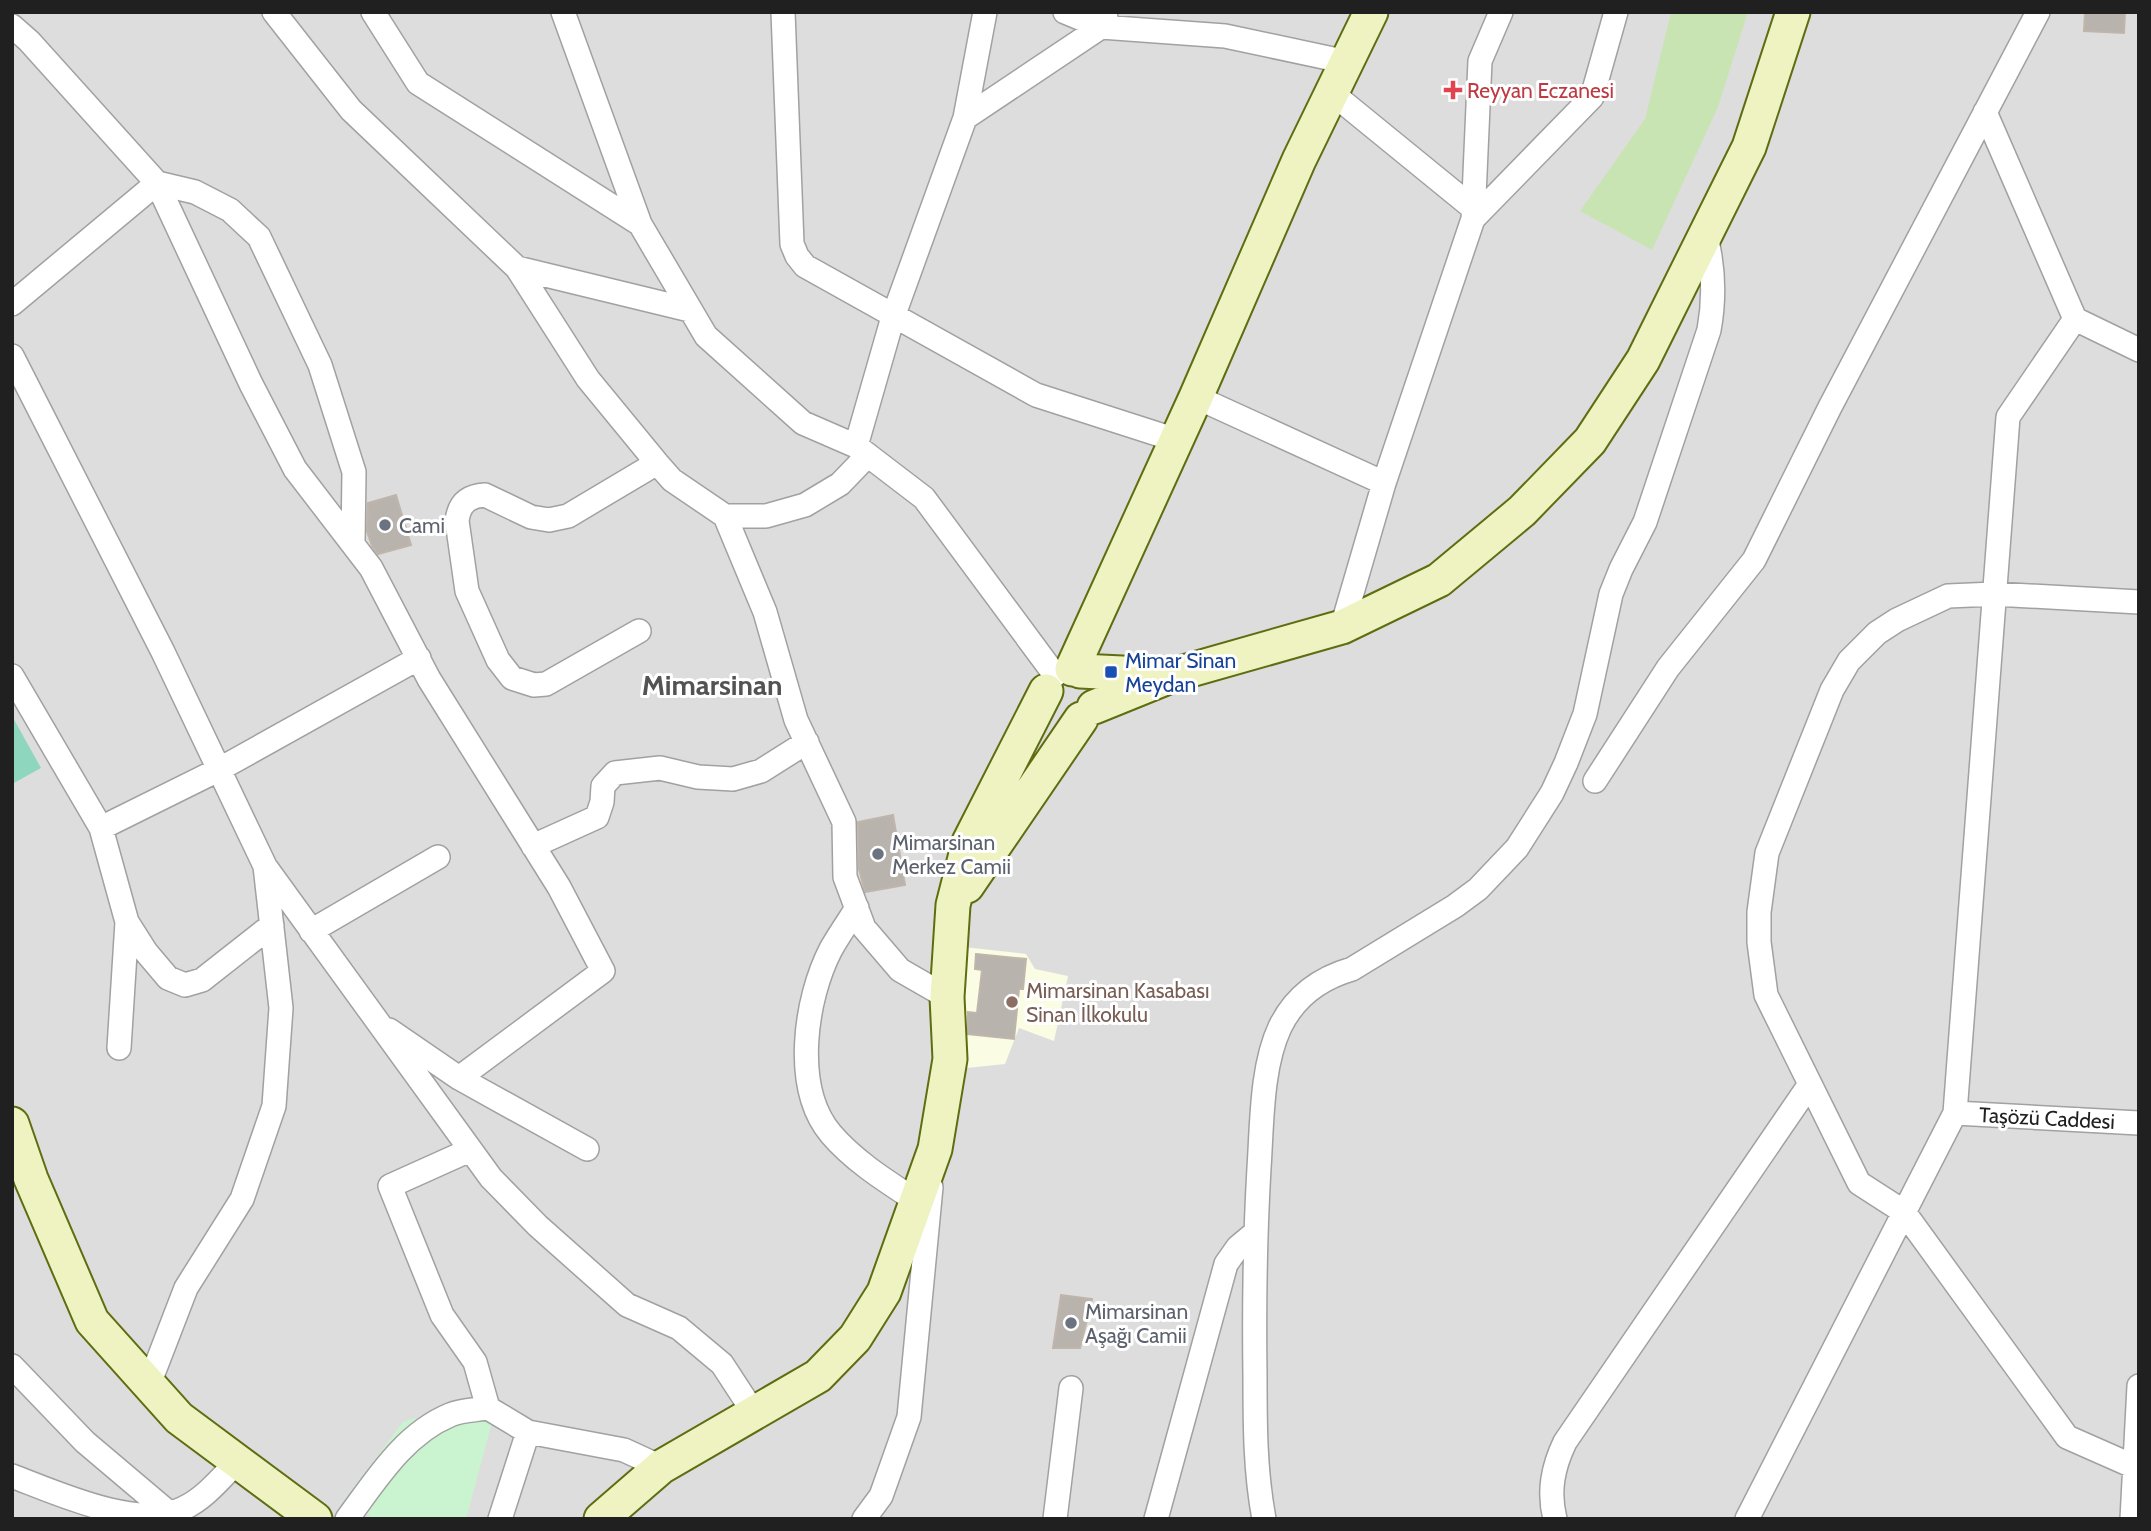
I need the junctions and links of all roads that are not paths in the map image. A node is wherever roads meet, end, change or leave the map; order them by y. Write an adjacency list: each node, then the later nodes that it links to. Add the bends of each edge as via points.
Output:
1 (274, 12): 23 (street, via 351,110)
2 (373, 12): 21 (street, via 418,82)
3 (564, 12): 21 (street)
4 (783, 12): 26 (street, via 792,244 805,266)
5 (985, 12): 18 (street)
6 (1065, 12): 13 (street)
7 (1371, 12): 15 (street)
8 (1501, 12): 20 (street, via 1480,61)
9 (1616, 12): 20 (street, via 1592,97)
10 (1770, 12): 22 (street)
11 (1793, 12): 22 (street, via 1749,147)
12 (2038, 12): 17 (street)
13 (1105, 19): 15 (street, via 1225,36); 18 (street)
14 (12, 26): 19 (street)
15 (1347, 62): 16 (street)
16 (1332, 93): 20 (street); 30 (street)
17 (1985, 112): 27 (street); 48 (street, via 1754,559 1668,668)
18 (965, 118): 26 (street)
19 (157, 183): 24 (street); 36 (street, via 295,469); 36 (street, via 195,192 230,210 259,237 320,365 354,472)
20 (1473, 214): 34 (street)
21 (640, 224): 25 (street)
22 (1705, 233): 39 (street, via 1643,360 1590,442 1522,511 1439,580); 71 (street, via 1713,273 1709,330 1645,522 1611,594 1592,688 1566,763 1526,835 1485,883 1352,969 1321,981 1286,1016 1274,1042 1265,1092)
23 (517, 268): 25 (street); 33 (street, via 588,379)
24 (12, 304)
25 (690, 310): 32 (street, via 706,336 803,423)
26 (892, 317): 31 (street, via 1036,394); 32 (street)
27 (2076, 319): 28 (street); 37 (street, via 2008,417)
28 (2139, 349)
29 (12, 356): 47 (street)
30 (1196, 397): 31 (street); 34 (street)
31 (1176, 440): 43 (street)
32 (862, 451): 35 (street, via 839,484 805,505 766,516); 43 (street, via 924,498)
33 (657, 463): 35 (street, via 672,480); 40 (street, via 568,516 531,517 476,495 462,505 457,521 467,591 498,660 512,678 546,684)
34 (1384, 483): 39 (street)
35 (725, 516): 46 (street, via 765,612 796,720)
36 (353, 544): 41 (street, via 372,568)
37 (1994, 594): 38 (street); 62 (street, via 1948,596 1896,620 1859,648 1832,690 1767,853 1759,912 1766,995); 63 (street)
38 (2139, 602)
39 (1342, 627): 44 (street)
40 (639, 631)
41 (418, 658): 47 (street); 50 (street)
42 (12, 676): 49 (street)
43 (1063, 676): 44 (street); 45 (street, via 1094,682 1097,699); 45 (street, via 1049,708 1063,719); 53 (street, via 969,842)
44 (1173, 676): 45 (street)
45 (1087, 713): 53 (street)
46 (807, 742): 50 (street, via 761,771 733,779 660,768 615,773 603,786 597,817); 54 (street, via 844,822 845,877)
47 (218, 770): 49 (street); 52 (street)
48 (1595, 780)
49 (101, 828): 55 (street)
50 (533, 846): 61 (street, via 603,971)
51 (438, 857): 57 (street)
52 (265, 866): 56 (street); 57 (street)
53 (953, 905): 58 (street)
54 (857, 908): 58 (street, via 864,928 900,970); 69 (street, via 830,951 813,996 807,1076 815,1106 830,1133 870,1170)
55 (127, 922): 56 (street, via 168,978 185,985 202,980); 60 (street)
56 (272, 925): 73 (street, via 281,1008 274,1106 242,1199 186,1288)
57 (311, 931): 59 (street)
58 (947, 997): 67 (street, via 950,1059)
59 (376, 1021): 61 (street); 68 (street)
60 (119, 1048)
61 (459, 1078): 66 (street)
62 (1810, 1084): 70 (street, via 1859,1183); 92 (street, via 1565,1441 1553,1471)
63 (1955, 1113): 64 (street, Taşözü Caddesi); 70 (street)
64 (2139, 1123)
65 (12, 1124): 73 (street, via 92,1321)
66 (587, 1149)
67 (935, 1149): 69 (street); 88 (street, via 909,1417 881,1496)
68 (470, 1150): 76 (street, via 390,1186 442,1314 475,1362); 77 (street, via 538,1226 627,1305 679,1328 723,1364)
69 (915, 1200): 77 (street, via 884,1292 856,1338 818,1376)
70 (1904, 1212): 80 (street, via 2067,1437); 93 (street)
71 (1256, 1232): 90 (street, via 1226,1264); 91 (street, via 1255,1434)
72 (12, 1366): 83 (street, via 85,1442)
73 (149, 1384): 79 (street, via 179,1418)
74 (2139, 1386): 80 (street)
75 (1071, 1388): 89 (street)
76 (488, 1408): 78 (street); 85 (street, via 452,1414 420,1431)
77 (754, 1413): 81 (street)
78 (528, 1432): 81 (street, via 624,1450); 86 (street)
79 (237, 1462): 83 (street, via 207,1493); 84 (street)
80 (2135, 1466): 94 (street)
81 (662, 1467): 87 (street)
82 (12, 1476): 83 (street, via 124,1514)
83 (169, 1513)
84 (316, 1519)
85 (346, 1519)
86 (500, 1519)
87 (600, 1519)
88 (864, 1519)
89 (1055, 1519)
90 (1156, 1519)
91 (1264, 1519)
92 (1555, 1519)
93 (1747, 1519)
94 (2132, 1519)

